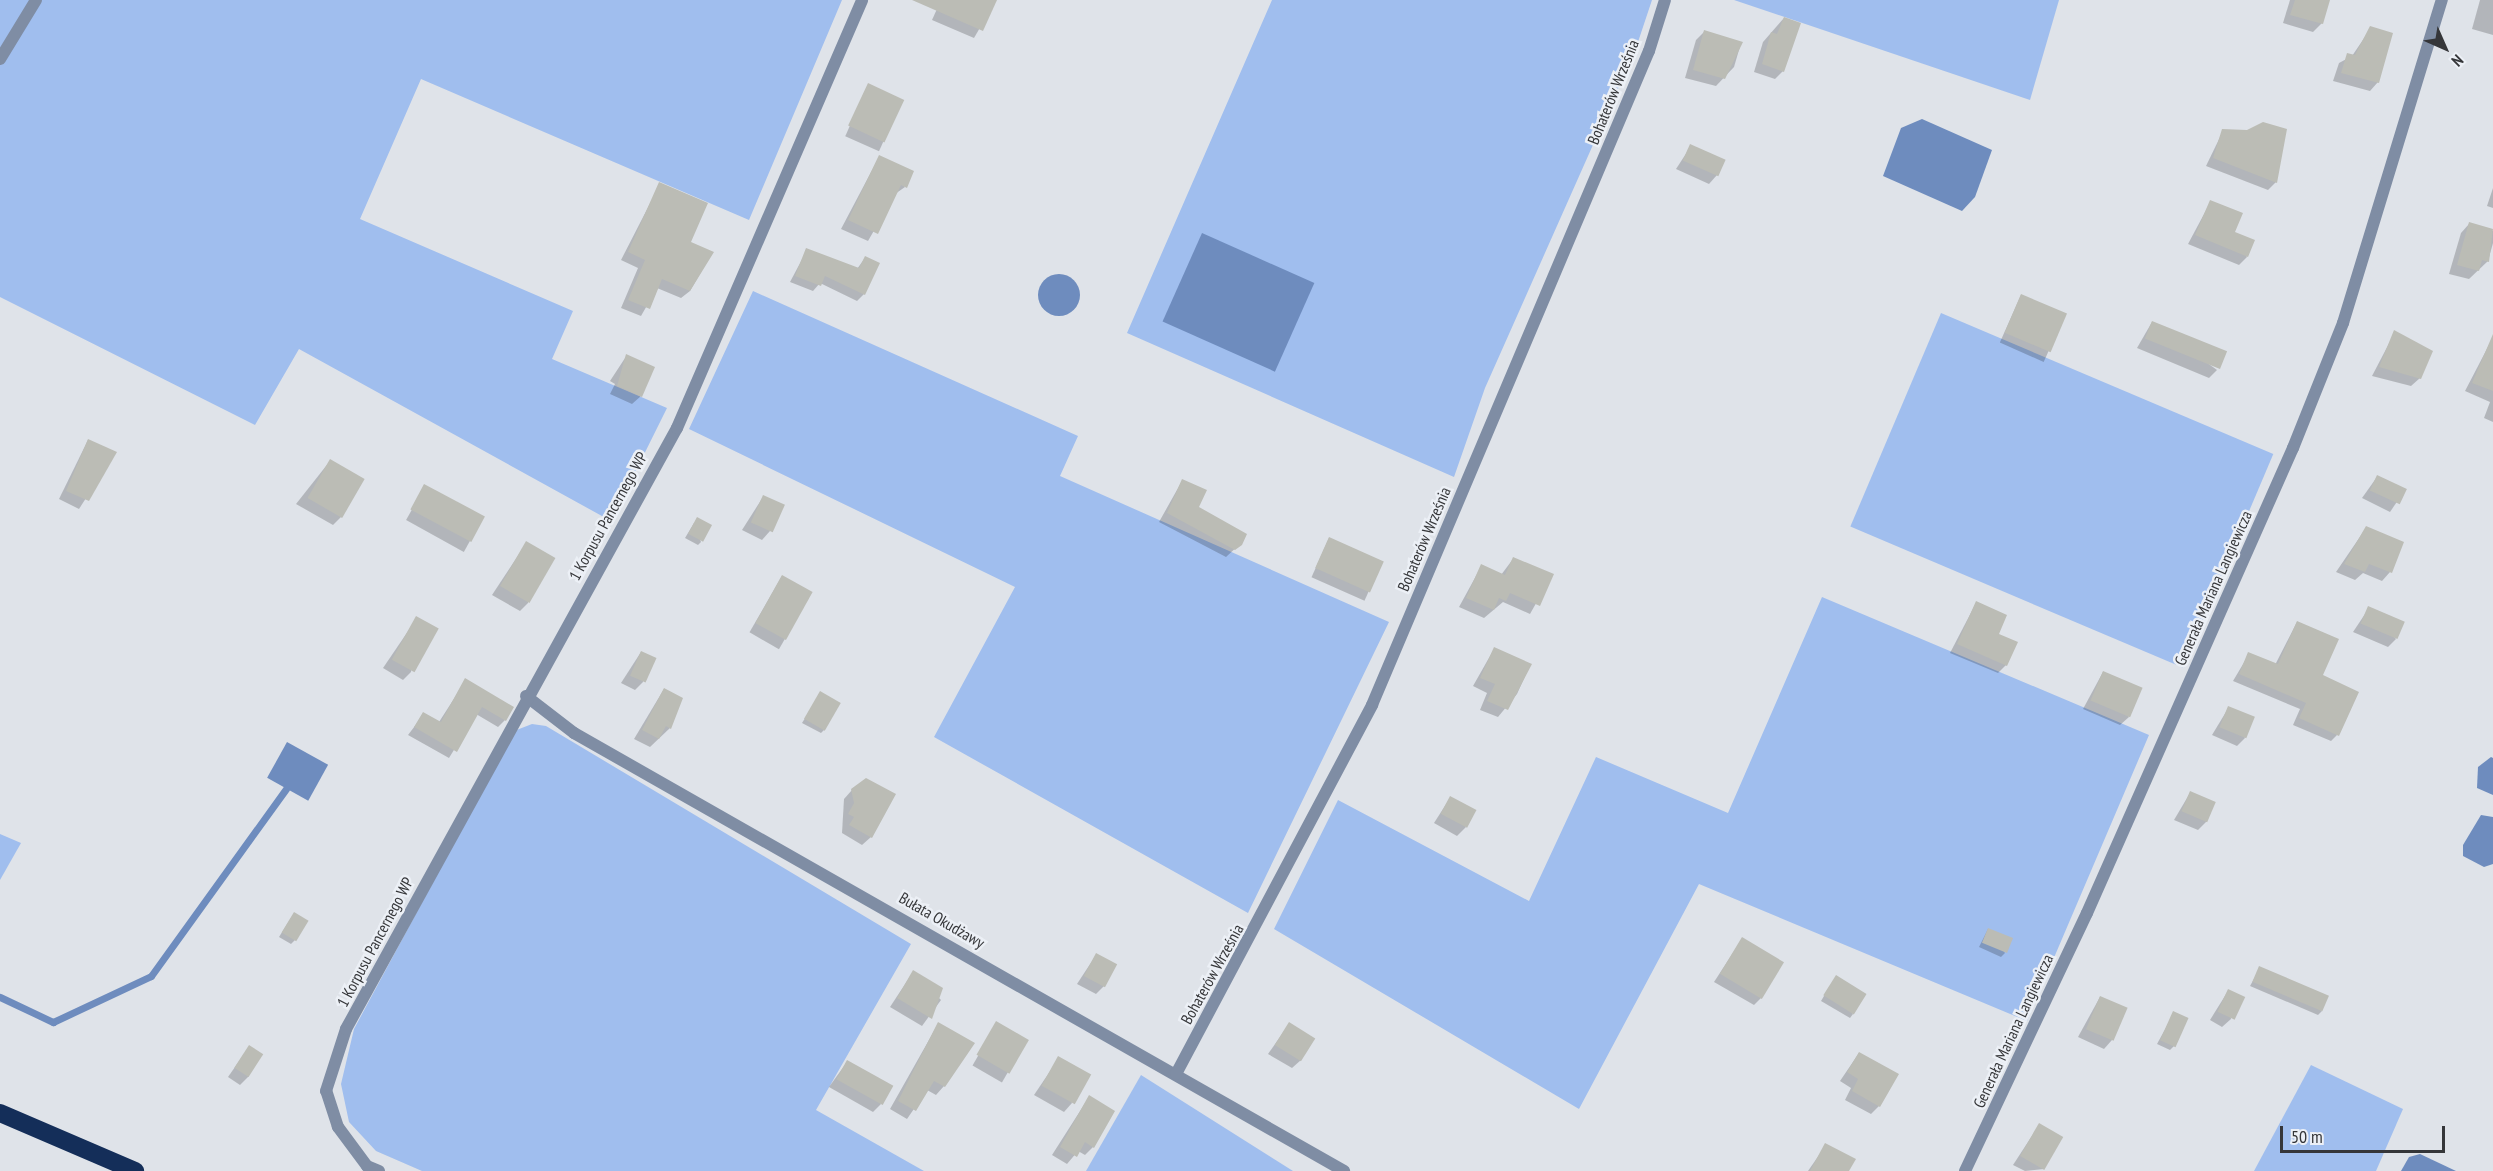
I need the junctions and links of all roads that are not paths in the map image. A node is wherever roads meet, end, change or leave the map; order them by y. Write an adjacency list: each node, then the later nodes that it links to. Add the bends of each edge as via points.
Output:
1 (36, 0): 5 (street)
2 (862, 0): 6 (street, 1 Korpusu Pancernego WP, via 677,428)
3 (1665, 0): 7 (street, Bohaterów Września, via 1649,51 1372,705)
4 (2442, 0): 12 (street, Generała Mariana Langiewicza, via 2343,323 2293,448 2087,913)
5 (0, 59)
6 (526, 696): 7 (street, Bułata Okudżawy, via 574,733); 10 (street, 1 Korpusu Pancernego WP, via 346,1029 326,1091 338,1127 366,1166)
7 (1176, 1074): 11 (street, Bułata Okudżawy)
8 (0, 1113): 9 (highway)
9 (135, 1171)
10 (379, 1171)
11 (1344, 1171)
12 (1965, 1171)

